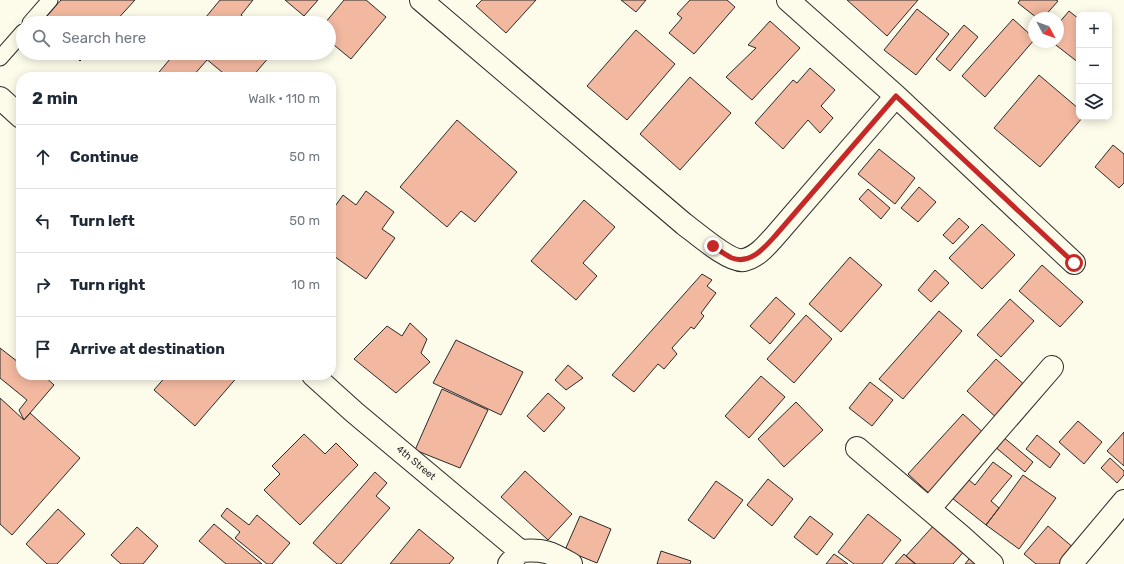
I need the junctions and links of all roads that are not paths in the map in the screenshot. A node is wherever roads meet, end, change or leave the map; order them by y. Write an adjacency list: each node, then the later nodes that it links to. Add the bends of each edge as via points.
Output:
1 (50, 0): 4 (lane)
2 (421, 0): 7 (street, via 684,224 732,258 742,260 756,255)
3 (788, 0): 7 (street)
4 (36, 16)
5 (16, 40): 6 (lane)
6 (0, 58)
7 (896, 96): 10 (street)
8 (0, 98): 9 (street)
9 (16, 112)
10 (1074, 263)
11 (1052, 367): 15 (street)
12 (319, 380): 16 (street, 4th Street)
13 (857, 448): 15 (street)
14 (1124, 501): 19 (street)
15 (929, 509): 18 (street)
16 (514, 557): 17 (street, via 537,549 556,555)
17 (570, 564)
18 (992, 564)
19 (1071, 564)

